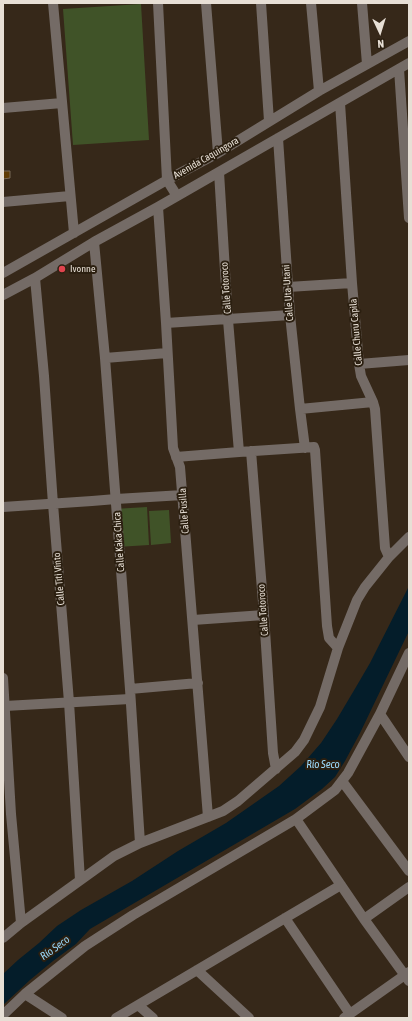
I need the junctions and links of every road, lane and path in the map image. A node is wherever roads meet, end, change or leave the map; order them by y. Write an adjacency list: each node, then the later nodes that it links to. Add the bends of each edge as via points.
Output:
1 (53, 3): 12 (street)
2 (158, 3): 20 (street)
3 (206, 3): 17 (street)
4 (261, 3): 15 (street)
5 (311, 3): 11 (street)
6 (362, 3): 9 (street)
7 (409, 41): 9 (street, Avenida Caquingora)
8 (409, 63): 10 (street, Avenida Caquingora)
9 (367, 64): 11 (street, Avenida Caquingora)
10 (399, 69): 13 (street, Avenida Caquingora); 19 (street)
11 (319, 91): 15 (street, Avenida Caquingora)
12 (62, 103): 14 (street); 21 (street)
13 (340, 103): 16 (street, Avenida Caquingora); 30 (street, Calle Churu Capila)
14 (3, 108)
15 (269, 121): 17 (street, Avenida Caquingora)
16 (278, 138): 18 (street, Avenida Caquingora); 31 (street, Calle Uta-Utani)
17 (218, 153): 20 (street, Avenida Caquingora)
18 (219, 172): 22 (street, Avenida Caquingora); 34 (street, Calle Totoroco)
19 (407, 174): 25 (street)
20 (167, 180): 22 (street); 26 (street, Avenida Caquingora)
21 (70, 196): 23 (street); 26 (street)
22 (177, 196): 24 (street, Avenida Caquingora)
23 (3, 202)
24 (158, 207): 27 (street, Avenida Caquingora); 35 (street, Calle Pusilla)
25 (409, 218)
26 (74, 233): 28 (street, Avenida Caquingora)
27 (94, 242): 29 (street, Avenida Caquingora); 37 (street, Calle Kaka Chica)
28 (3, 273)
29 (35, 278): 32 (street, Avenida Caquingora); 48 (street, Calle Titi Vinto)
30 (352, 282): 31 (street); 39 (street, Calle Churu Capila)
31 (288, 287): 33 (street, Calle Uta-Utani)
32 (3, 295)
33 (290, 315): 34 (street); 41 (street, Calle Uta-Utani)
34 (228, 320): 35 (street); 44 (street, Calle Totoroco)
35 (166, 323): 36 (street, Calle Pusilla)
36 (167, 353): 37 (street); 45 (street, Calle Pusilla, via 173,448)
37 (105, 358): 47 (street, Calle Kaka Chica)
38 (409, 360): 39 (street)
39 (358, 364): 40 (street, Calle Churu Capila)
40 (373, 402): 41 (street); 51 (street, Calle Churu Capila, via 385,548)
41 (300, 409): 42 (street, Calle Uta-Utani)
42 (310, 447): 43 (street); 54 (street, Calle Uta-Utani, via 315,450 327,626 329,638)
43 (251, 451): 44 (street); 52 (street, Calle Totoroco)
44 (238, 452): 45 (street)
45 (176, 457): 46 (street, Calle Pusilla, via 180,467)
46 (182, 495): 47 (street); 53 (street, Calle Pusilla)
47 (116, 499): 48 (street); 58 (street, Calle Kaka Chica)
48 (53, 504): 49 (street); 59 (street, Calle Titi Vinto)
49 (3, 507)
50 (409, 537): 51 (street)
51 (389, 557): 54 (street, via 357,600)
52 (264, 615): 53 (street); 64 (street, Calle Totoroco)
53 (193, 620): 57 (street, Calle Pusilla)
54 (338, 648): 64 (street, via 312,726 294,752)
55 (409, 653): 61 (street)
56 (3, 678): 60 (street)
57 (198, 683): 58 (street); 66 (street, Calle Pusilla)
58 (130, 694): 59 (street); 68 (street, Calle Kaka Chica)
59 (69, 702): 60 (street); 70 (street, Calle Titi Vinto)
60 (5, 706): 62 (street)
61 (380, 714): 63 (street); 65 (street)
62 (5, 722): 75 (street)
63 (409, 757)
64 (276, 769): 66 (street, via 238,801 223,811)
65 (342, 781): 67 (street, via 335,790); 69 (street)
66 (208, 816): 68 (street)
67 (296, 819): 71 (street); 79 (street, via 133,915 85,946)
68 (140, 843): 70 (street, via 114,856)
69 (409, 871)
70 (80, 880): 75 (street)
71 (341, 885): 73 (street); 74 (street)
72 (409, 887): 74 (street)
73 (285, 918): 77 (street); 82 (street)
74 (364, 919): 78 (street)
75 (21, 923): 76 (street)
76 (3, 938)
77 (197, 970): 80 (street); 86 (street)
78 (408, 976): 82 (street)
79 (25, 994): 81 (street); 83 (street)
80 (138, 1005): 84 (street); 85 (street)
81 (3, 1015)
82 (347, 1016)
83 (62, 1018)
84 (116, 1018)
85 (153, 1018)
86 (249, 1018)

